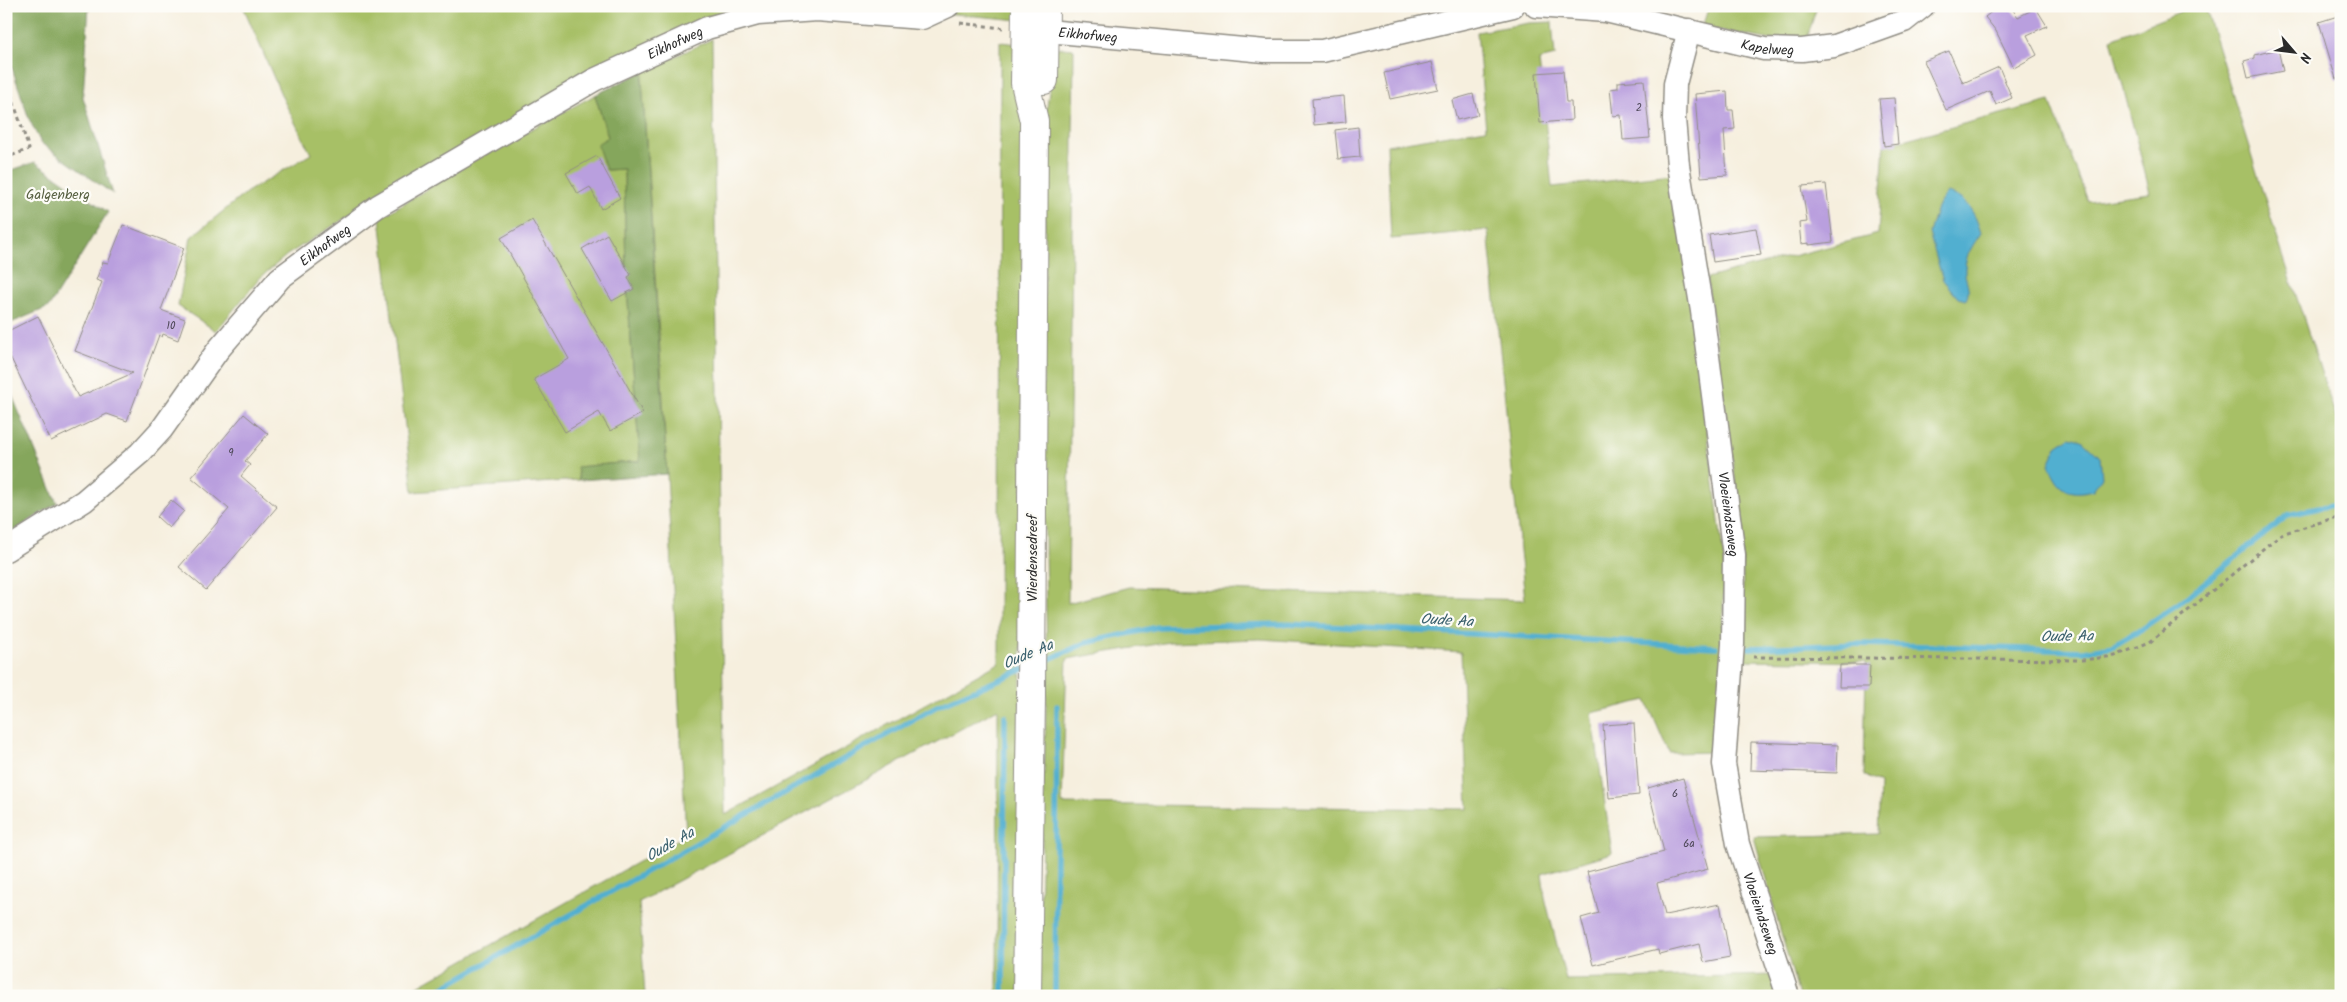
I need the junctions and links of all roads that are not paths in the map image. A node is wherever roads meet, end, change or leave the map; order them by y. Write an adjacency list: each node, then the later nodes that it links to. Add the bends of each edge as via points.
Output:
1 (1045, 6): 10 (main road, Vlierdensedreef, via 1044,83)
2 (1513, 6): 9 (street, Eikhofweg, via 1322,52 1265,51)
3 (1536, 6): 5 (street)
4 (1923, 6): 8 (street, Kapelweg, via 1904,21 1834,46 1802,50 1764,49)
5 (1607, 9): 8 (street, Kapelweg)
6 (953, 14): 11 (street, Eikhofweg, via 922,18 816,10 758,14 707,28 594,80 378,206 280,278 218,350 162,429 140,453 84,501)
7 (1026, 18): 10 (main road, Vlierdensedreef, via 1025,83)
8 (1689, 30): 13 (street, Vloeieindseweg, via 1675,84 1674,119 1734,555 1724,764 1738,844)
9 (1058, 32)
10 (1034, 121): 12 (main road, Vlierdensedreef)
11 (6, 550)
12 (1027, 996)
13 (1788, 996)

